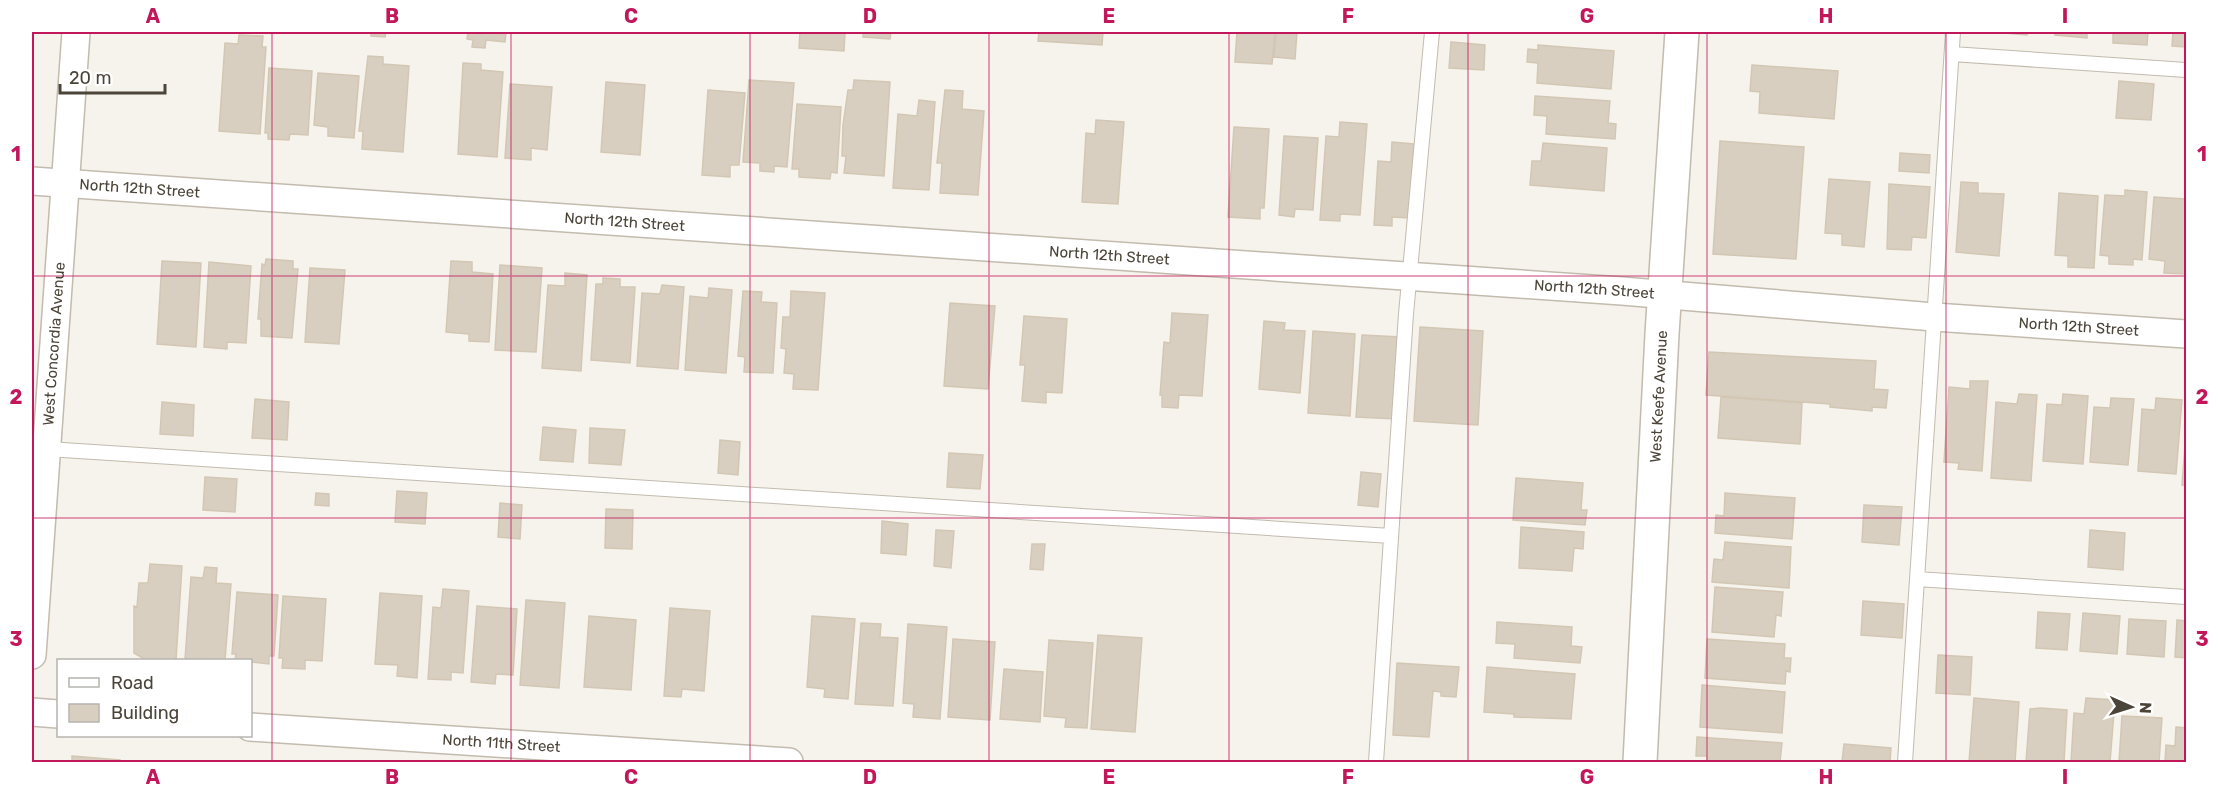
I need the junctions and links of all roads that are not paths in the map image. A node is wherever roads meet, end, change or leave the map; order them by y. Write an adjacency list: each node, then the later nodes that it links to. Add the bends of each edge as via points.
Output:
1 (76, 32): 8 (street, West Concordia Avenue)
2 (1432, 32): 9 (lane)
3 (1682, 32): 10 (street, West Keefe Avenue)
4 (1953, 32): 5 (lane)
5 (1952, 54): 6 (lane); 11 (lane)
6 (2187, 70)
7 (32, 181): 8 (street, North 12th Street)
8 (63, 184): 9 (street, North 12th Street); 13 (street, West Concordia Avenue)
9 (1409, 277): 10 (street, North 12th Street); 14 (lane)
10 (1665, 294): 11 (street, North 12th Street); 23 (street, West Keefe Avenue)
11 (1934, 317): 12 (street, North 12th Street); 15 (lane)
12 (2187, 334)
13 (39, 448): 14 (lane); 17 (street, West Concordia Avenue)
14 (1391, 536): 22 (lane)
15 (1917, 579): 16 (lane); 24 (lane)
16 (2187, 597)
17 (32, 656)
18 (32, 712): 19 (street)
19 (57, 714)
20 (252, 727): 21 (street, North 11th Street)
21 (789, 762)
22 (1376, 762)
23 (1640, 762)
24 (1905, 762)

